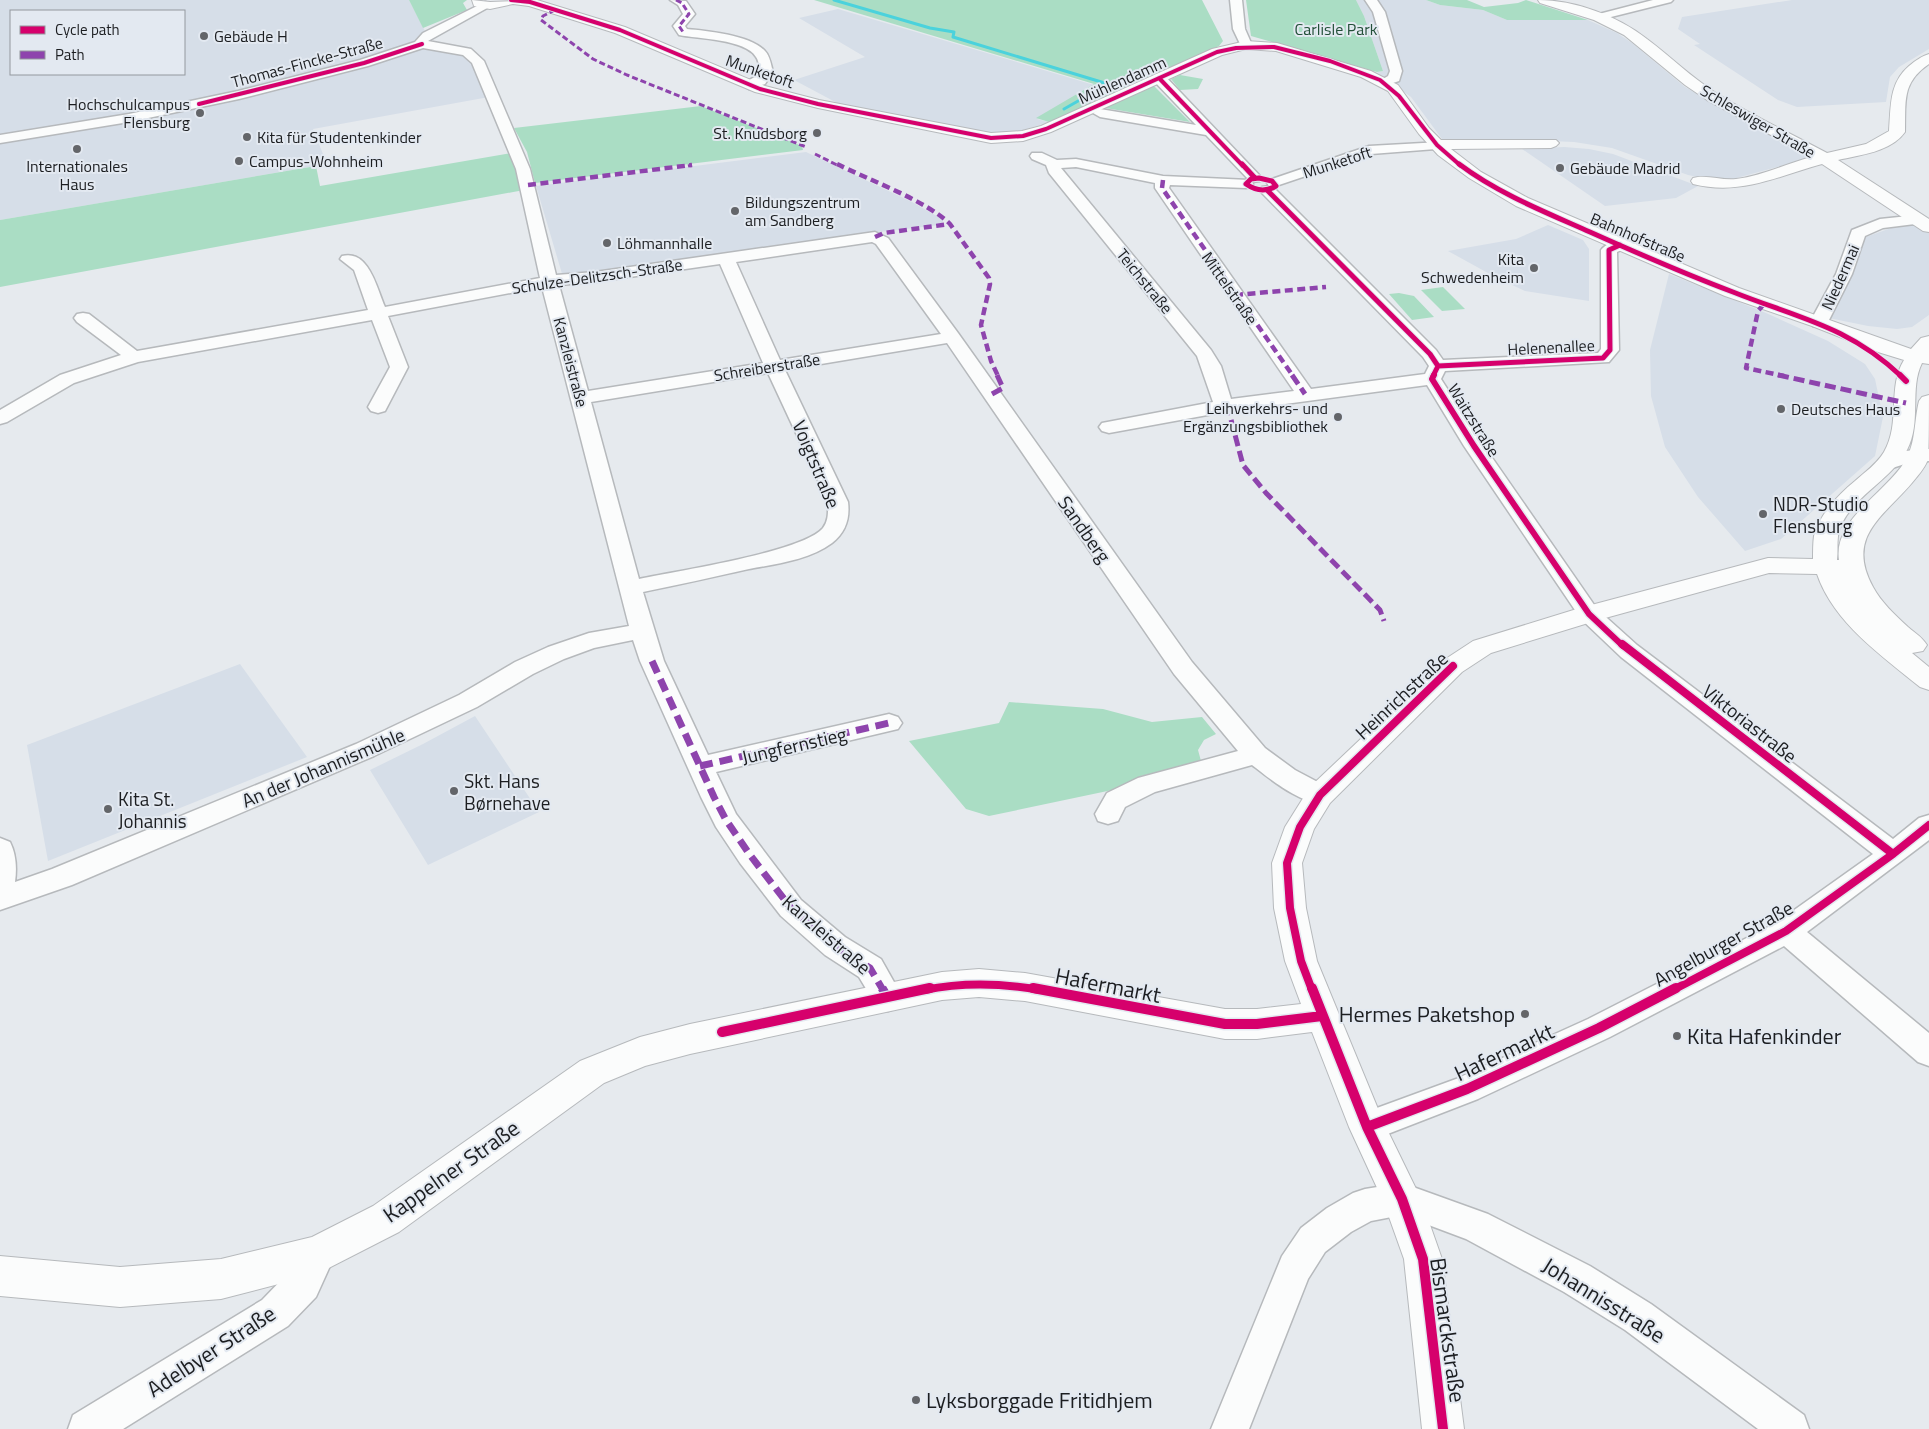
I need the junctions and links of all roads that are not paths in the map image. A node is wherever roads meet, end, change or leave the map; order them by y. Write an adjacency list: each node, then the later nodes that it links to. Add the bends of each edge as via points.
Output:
1 (511, 0): 7 (street, Munketoft, via 502,4); 14 (street, Munketoft, via 530,2 620,30)
2 (1236, 0): 10 (street, via 1239,29)
3 (1371, 0): 13 (street, via 1378,12 1396,70 1394,78)
4 (1544, 0): 8 (street, Schleswiger Straße)
5 (1667, 0): 8 (street)
6 (679, 2): 14 (street, via 688,14 679,26 683,32 734,41 761,54 767,72 760,81)
7 (482, 3): 9 (street, via 427,36)
8 (1599, 17): 22 (street, Schleswiger Straße, via 1642,41 1712,97)
9 (422, 44): 18 (street, Thomas-Fincke-Straße, via 364,63 239,95); 32 (street, Kanzleistraße, via 467,52 478,61 523,169)
10 (1246, 45): 12 (street, Mühlendamm, via 1217,52); 13 (street, Mühlendamm, via 1287,49)
11 (1929, 58): 22 (street, via 1903,78 1897,132 1890,139)
12 (1159, 78): 16 (street, Waitzstraße); 17 (street, Mühlendamm, via 1046,129)
13 (1384, 82): 20 (street, Bahnhofstraße, via 1400,96)
14 (749, 84): 17 (street, Munketoft, via 818,104 976,136)
15 (1100, 113): 16 (street)
16 (1209, 131): 26 (street, Waitzstraße)
17 (1008, 138)
18 (0, 140)
19 (1551, 143): 20 (street, Munketoft)
20 (1436, 145): 26 (street, Munketoft, via 1369,150); 29 (street, Bahnhofstraße, via 1475,175 1522,202)
21 (1037, 156): 23 (street, Munketoft)
22 (1829, 162): 25 (street, via 1740,183); 27 (street, Schleswiger Straße)
23 (1055, 164): 24 (street, Munketoft, via 1076,163); 46 (street, Teichstraße, via 1054,170 1205,354)
24 (1163, 180): 26 (street, Munketoft); 44 (street, Mittelstraße, via 1162,188)
25 (1699, 181)
26 (1261, 184): 42 (street, Waitzstraße, via 1430,354)
27 (1926, 225): 35 (street, Niedermai, via 1880,224 1858,233 1844,274)
28 (875, 237): 30 (street, Schulze-Delitzsch-Straße); 38 (street, Sandberg, via 882,241)
29 (1620, 244): 35 (street, Bahnhofstraße, via 1732,292); 42 (street, Helenenallee, via 1609,250 1610,350 1603,358)
30 (726, 258): 32 (street, Schulze-Delitzsch-Straße); 41 (street, Voigtstraße)
31 (348, 259): 33 (street, via 361,268)
32 (549, 281): 33 (street, Schulze-Delitzsch-Straße); 45 (street, Kanzleistraße)
33 (380, 313): 40 (street, Schulze-Delitzsch-Straße); 48 (street, via 399,367)
34 (83, 318): 40 (street)
35 (1819, 322): 36 (street, Bahnhofstraße); 39 (street, Bahnhofstraße, via 1886,348); 43 (street, Bahnhofstraße, via 1878,357)
36 (1861, 331): 37 (street, Bahnhofstraße); 39 (street, Bahnhofstraße, via 1893,340)
37 (1914, 334)
38 (952, 336): 41 (street, Schreiberstraße); 60 (street, Sandberg, via 1183,668)
39 (1924, 356): 43 (street, via 1908,371)
40 (134, 357): 49 (street, Schulze-Delitzsch-Straße, via 67,379)
41 (774, 366): 45 (street, Schreiberstraße); 54 (street, Voigtstraße, via 838,502 840,511 834,530 810,547 789,554)
42 (1435, 372): 44 (street); 55 (street, Waitzstraße, via 1474,446)
43 (1906, 381): 52 (street, via 1903,428 1897,448)
44 (1305, 394): 46 (street)
45 (581, 398): 54 (street, Kanzleistraße)
46 (1224, 406): 50 (street)
47 (1928, 406): 51 (street)
48 (378, 407)
49 (0, 418)
50 (1109, 427)
51 (1924, 455): 52 (street); 53 (street, via 1863,521)
52 (1886, 464): 53 (street, via 1839,509 1828,529 1824,541)
53 (1835, 570): 55 (street, Heinrichstraße, via 1768,566); 57 (street); 58 (street, via 1843,601 1865,627)
54 (631, 588): 56 (street, Kanzleistraße)
55 (1590, 614): 62 (street, Heinrichstraße, via 1482,647 1453,666); 66 (street, Viktoriastraße, via 1629,651)
56 (642, 631): 61 (street, Kanzleistraße, via 652,661); 68 (street, An der Johannismühle, via 589,641 556,653 468,701 365,750 62,877)
57 (1929, 657)
58 (1929, 681)
59 (889, 723): 61 (street, Jungfernstieg)
60 (1256, 755): 62 (street, Sandberg); 63 (street, via 1147,785 1116,800)
61 (700, 766): 70 (street, Kanzleistraße, via 726,820 791,908 835,946 870,968)
62 (1320, 796): 71 (street, Heinrichstraße, via 1300,827 1287,863 1290,908 1301,960)
63 (1108, 814)
64 (1925, 834): 66 (street, Angelburger Straße)
65 (0, 849): 67 (street, via 3,871)
66 (1893, 854): 69 (street, Angelburger Straße)
67 (0, 891)
68 (0, 899)
69 (1786, 931): 72 (street, Angelburger Straße); 73 (street)
70 (888, 998): 71 (street, Hafermarkt, via 942,986 979,983 1025,987 1225,1024 1257,1024); 76 (street, Kappelner Straße, via 690,1039 640,1052 592,1072 386,1219)
71 (1322, 1016): 74 (street, Bismarckstraße)
72 (1598, 1028): 74 (street, Hafermarkt, via 1467,1089)
73 (1929, 1052)
74 (1367, 1127): 75 (street, Bismarckstraße)
75 (1402, 1199): 79 (street, via 1365,1205 1313,1240 1295,1268); 80 (street, Bismarckstraße, via 1422,1259); 81 (street, Johannisstraße, via 1476,1226 1577,1279 1638,1317)
76 (317, 1255): 77 (street, Kappelner Straße, via 221,1279 120,1286); 78 (street, Adelbyer Straße, via 303,1284 275,1312)
77 (0, 1276)
78 (87, 1429)
79 (1230, 1429)
80 (1443, 1429)
81 (1790, 1429)

